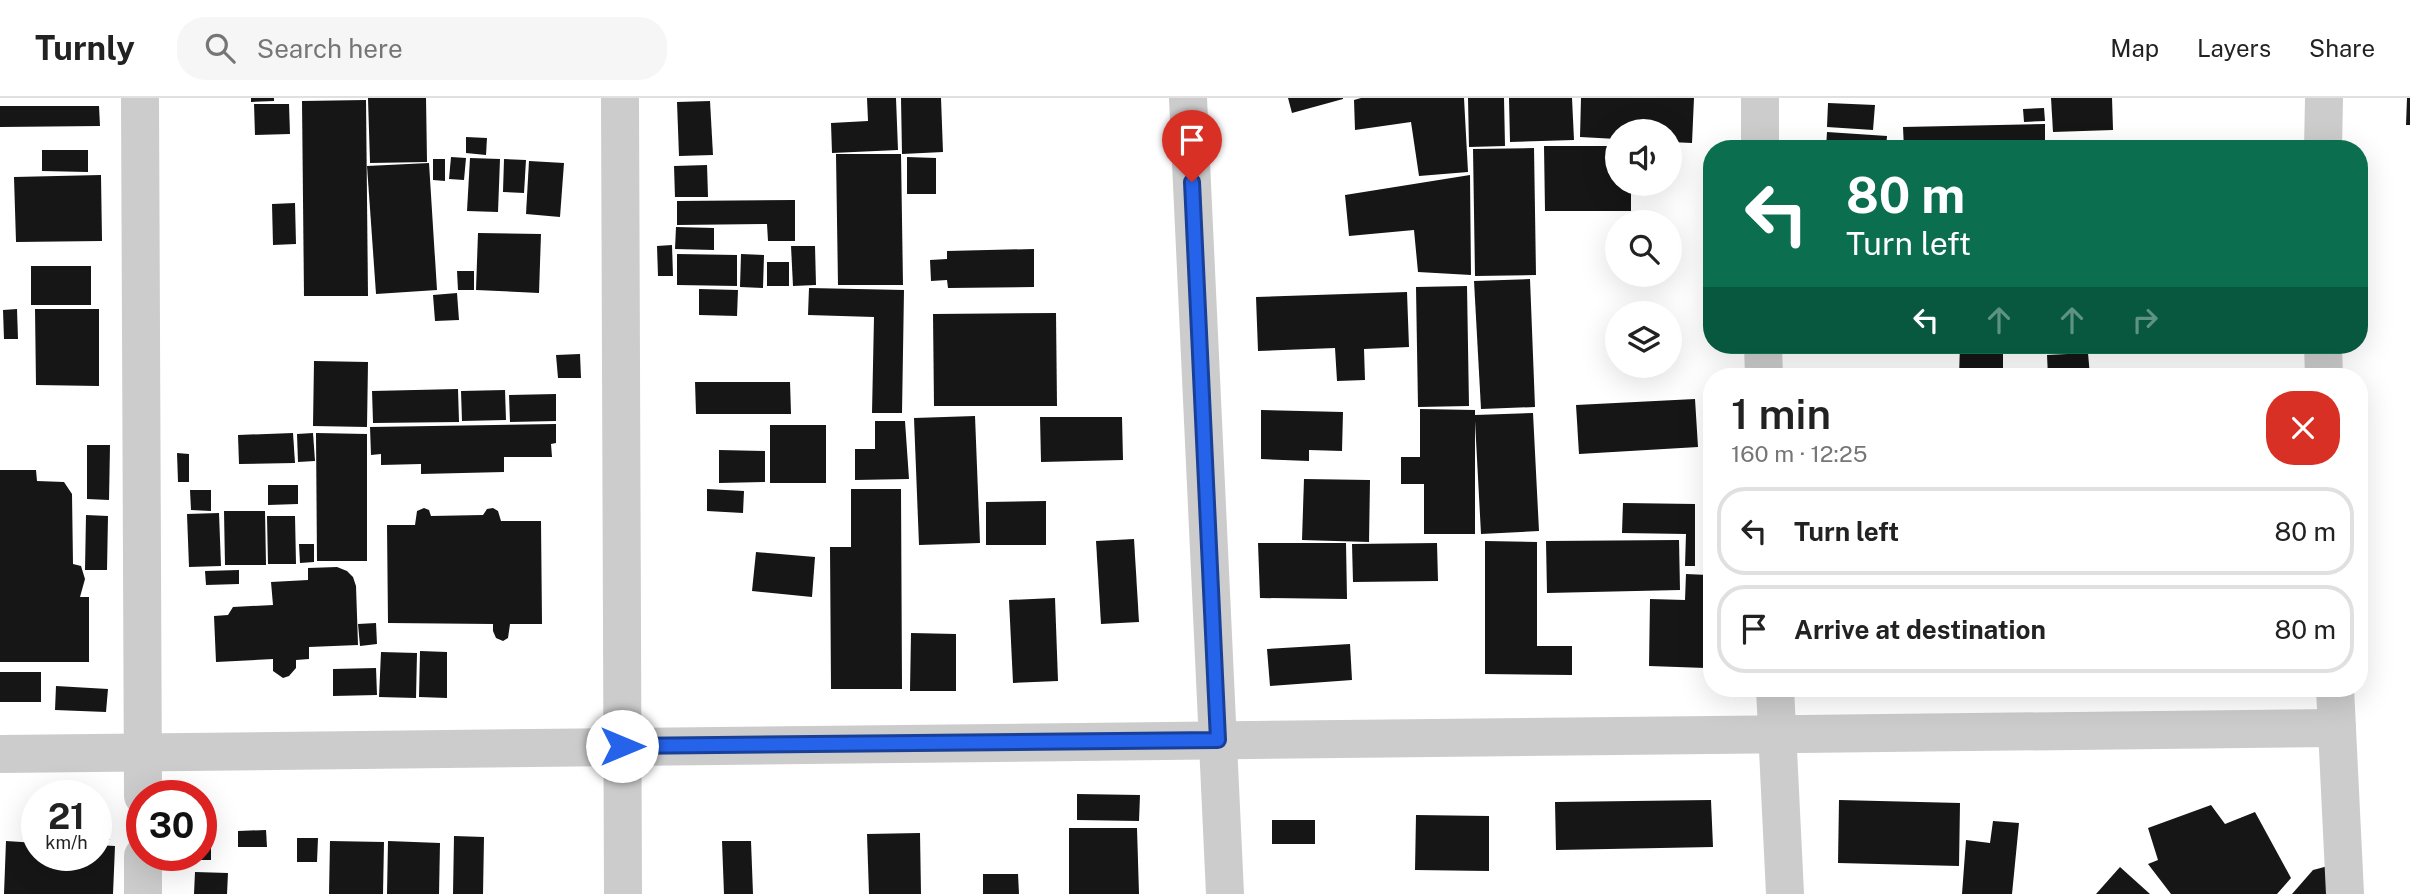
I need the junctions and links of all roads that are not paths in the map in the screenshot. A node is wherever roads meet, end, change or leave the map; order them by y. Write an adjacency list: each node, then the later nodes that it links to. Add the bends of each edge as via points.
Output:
1 (140, 98): 14 (street)
2 (620, 98): 13 (street)
3 (1188, 98): 12 (street)
4 (1760, 98): 6 (street)
5 (2324, 98): 7 (street)
6 (1760, 140)
7 (2323, 140)
8 (1775, 697): 11 (street)
9 (2335, 697): 10 (street)
10 (2337, 728): 11 (street); 22 (street)
11 (1776, 734): 12 (street); 21 (street)
12 (1218, 740): 13 (street); 20 (street)
13 (622, 746): 14 (street); 19 (street)
14 (143, 752): 15 (street); 16 (street)
15 (0, 754)
16 (143, 780)
17 (143, 871): 18 (street)
18 (143, 894)
19 (623, 894)
20 (1224, 894)
21 (1785, 894)
22 (2345, 894)

